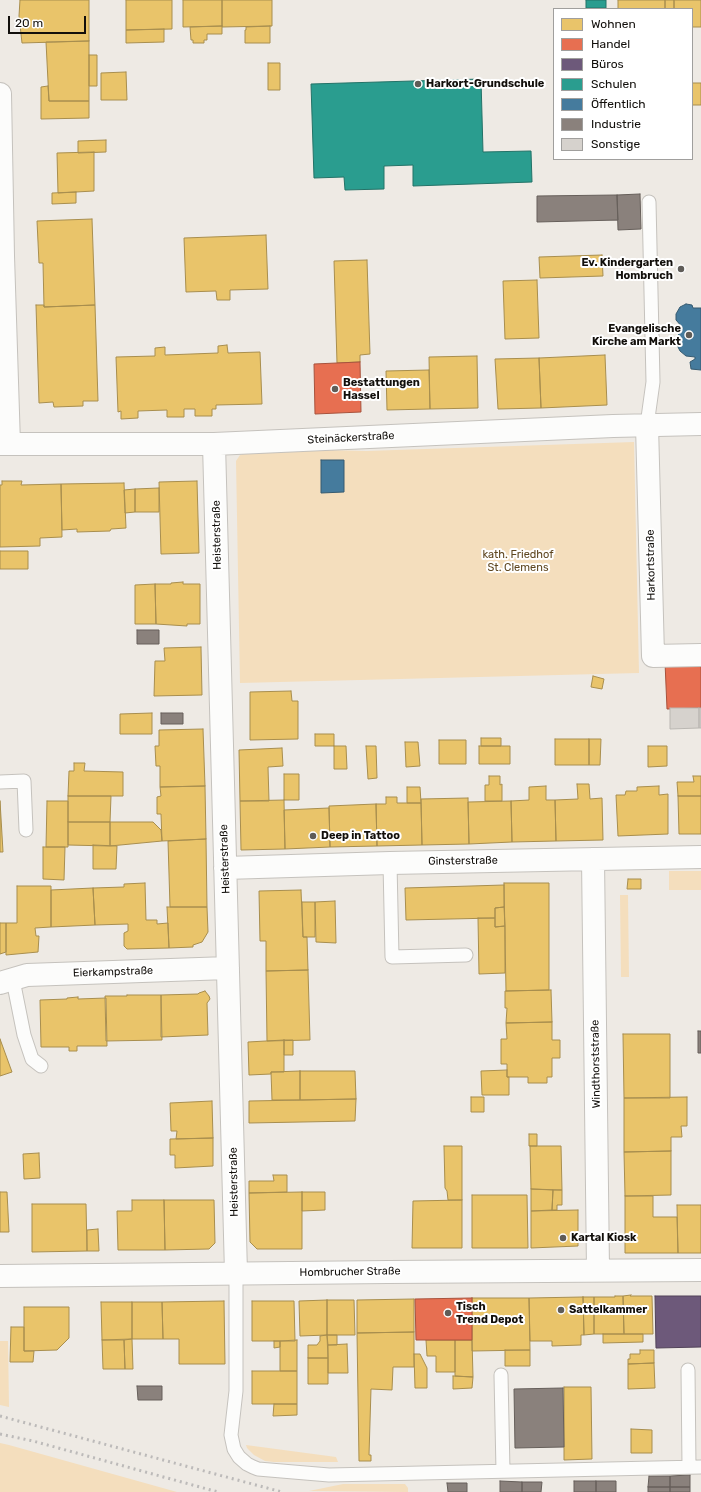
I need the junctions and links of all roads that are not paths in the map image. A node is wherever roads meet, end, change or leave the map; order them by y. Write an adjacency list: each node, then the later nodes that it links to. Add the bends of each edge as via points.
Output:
1 (0, 94): 5 (street)
2 (649, 202): 4 (lane, via 653,382)
3 (701, 424): 4 (street, Steinäckerstraße)
4 (647, 425): 6 (street, Steinäckerstraße); 7 (street, Harkortstraße, via 653,656)
5 (4, 444): 6 (street, Steinäckerstraße)
6 (214, 444): 13 (street, Heisterstraße)
7 (701, 655)
8 (0, 782): 9 (lane, via 24,781)
9 (26, 830)
10 (701, 857): 11 (street, Ginsterstraße)
11 (593, 859): 12 (street, Ginsterstraße); 18 (street, Windthorststraße)
12 (390, 863): 13 (street, Ginsterstraße); 14 (lane, via 392,957)
13 (225, 868): 15 (street, Heisterstraße)
14 (466, 955)
15 (228, 968): 16 (street, Eierkampstraße, via 27,975); 20 (street, Heisterstraße)
16 (6, 981): 17 (lane, via 32,1059)
17 (41, 1066)
18 (598, 1270): 19 (street, Hombrucher Straße); 20 (street, Hombrucher Straße)
19 (701, 1270)
20 (236, 1273): 21 (street, Hombrucher Straße); 25 (lane, via 236,1391 231,1435 234,1449 247,1464 258,1469 329,1475)
21 (0, 1276)
22 (688, 1370): 24 (lane)
23 (502, 1374): 25 (lane)
24 (695, 1467): 25 (lane)
25 (502, 1471)

